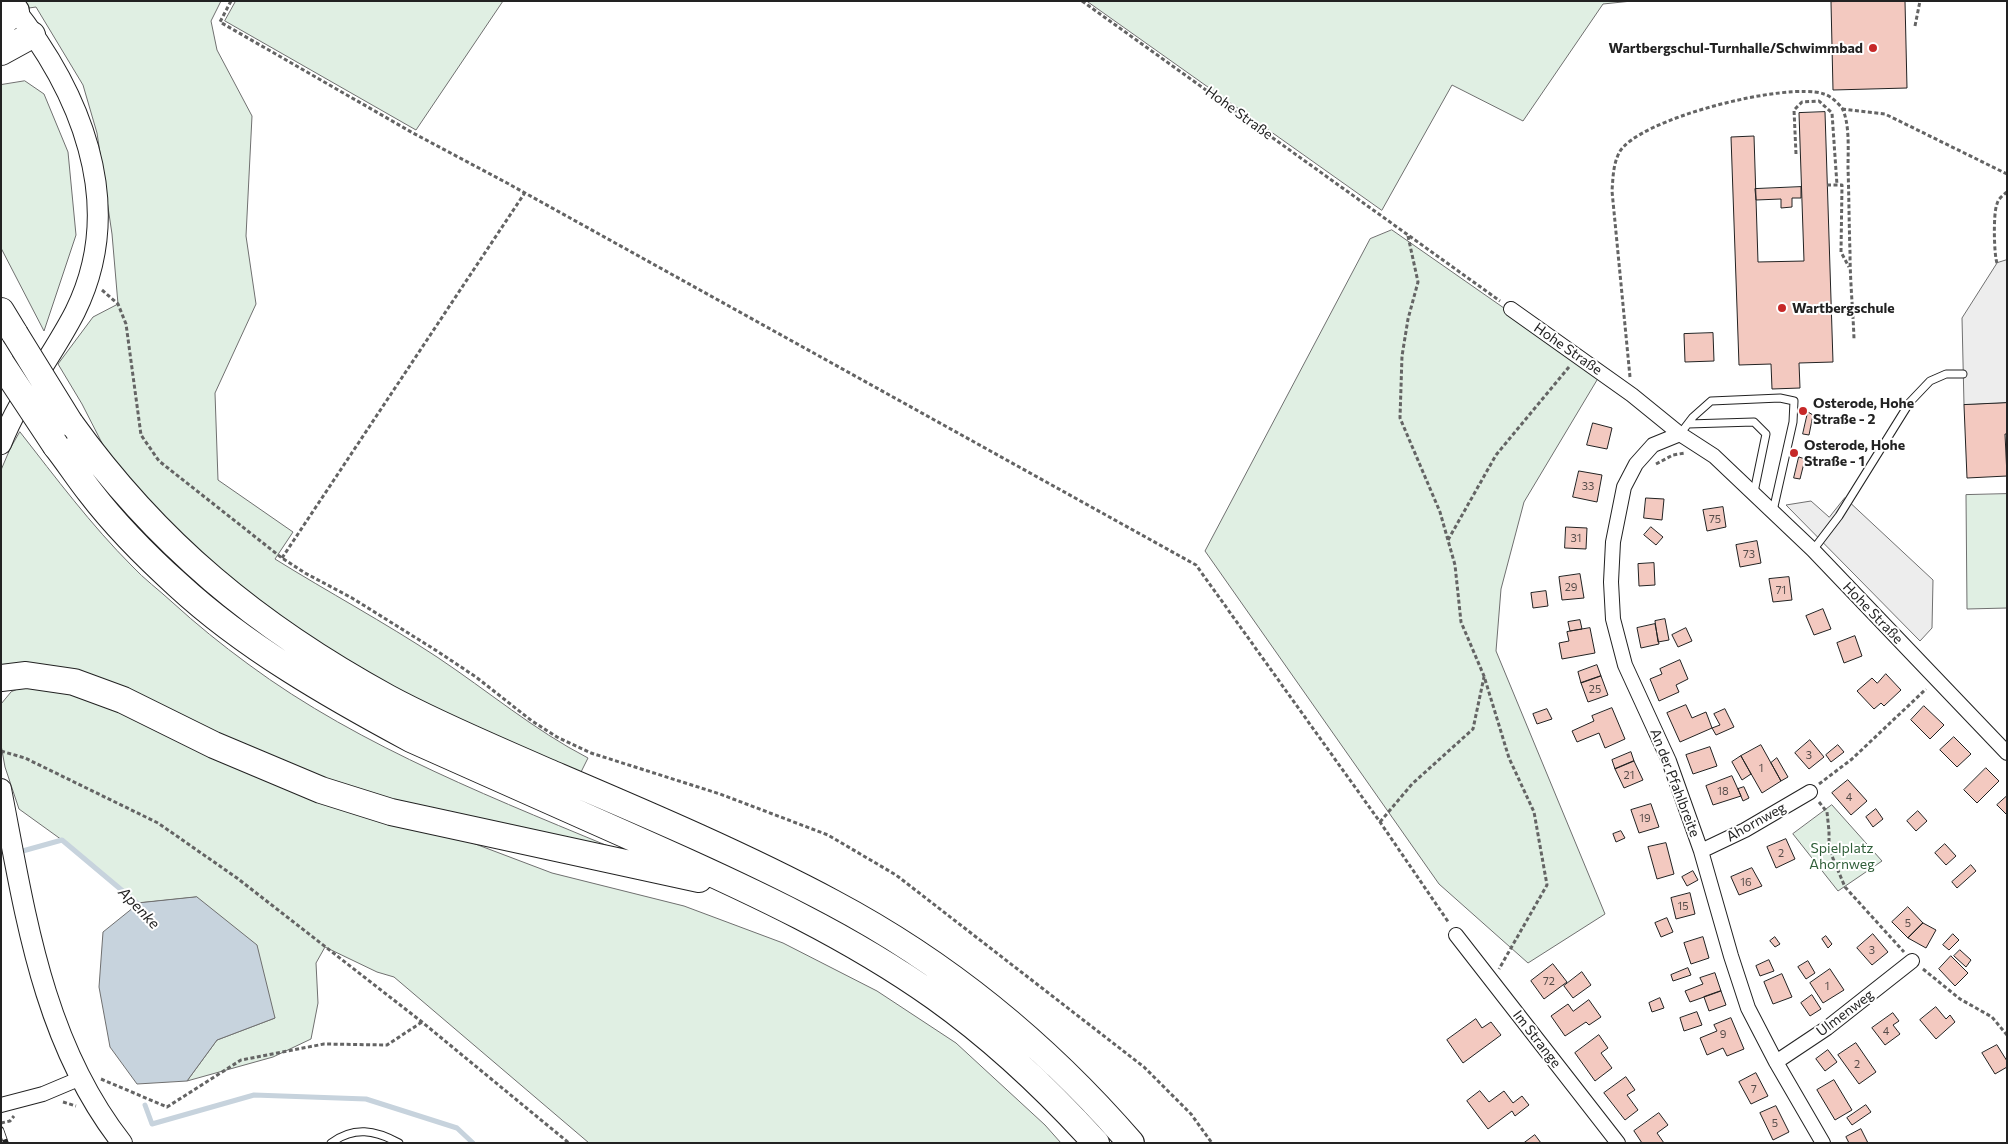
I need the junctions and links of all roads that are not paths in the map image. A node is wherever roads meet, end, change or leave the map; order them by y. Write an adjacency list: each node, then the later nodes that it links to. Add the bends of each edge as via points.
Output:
1 (8, 12): 2 (street)
2 (32, 35): 3 (highway); 9 (street, via 74,104 96,184 97,244 76,310 9,424)
3 (1, 52)
4 (1511, 309): 8 (street, Hohe Straße)
5 (1, 311): 28 (highway, bridge, via 70,423 115,483 164,536 252,612 301,646 389,698 453,730 681,830 834,903 868,923 944,971 1020,1031 1085,1092)
6 (1, 363): 18 (highway, bridge, via 90,493 180,586 263,651 411,739)
7 (1963, 374): 12 (lane, via 1946,374 1930,381 1910,402 1839,516)
8 (1684, 429): 10 (street, Hohe Straße); 10 (lane, via 1754,422 1766,434); 11 (lane, via 1711,401 1780,398 1794,401 1793,422); 17 (street, An der Pfahlbreite, via 1653,445 1636,464 1624,486 1613,542 1611,582 1613,619 1625,665 1669,761)
9 (1, 444)
10 (1754, 492): 11 (street, Hohe Straße)
11 (1773, 511): 12 (street, Hohe Straße)
12 (1813, 550): 14 (street, Hohe Straße)
13 (1, 678): 18 (highway, via 26,675 74,682 123,700 214,745 321,790 390,812)
14 (2007, 753)
15 (1, 789): 22 (street, via 41,980 65,1046)
16 (1810, 792): 17 (street, Ahornweg)
17 (1701, 851): 21 (street, An der Pfahlbreite, via 1748,1008)
18 (744, 888): 27 (highway, via 838,935 934,996 1044,1088)
19 (1456, 934): 29 (street, Im Strange)
20 (1912, 961): 21 (street, Ulmenweg, via 1827,1028)
21 (1776, 1062): 30 (street, An der Pfahlbreite)
22 (81, 1078): 23 (street, via 43,1094); 24 (street)
23 (1, 1105)
24 (122, 1143)
25 (331, 1143): 26 (lane, via 342,1135 358,1131 384,1135)
26 (399, 1143)
27 (1096, 1143)
28 (1131, 1143)
29 (1618, 1143)
30 (1823, 1143)

